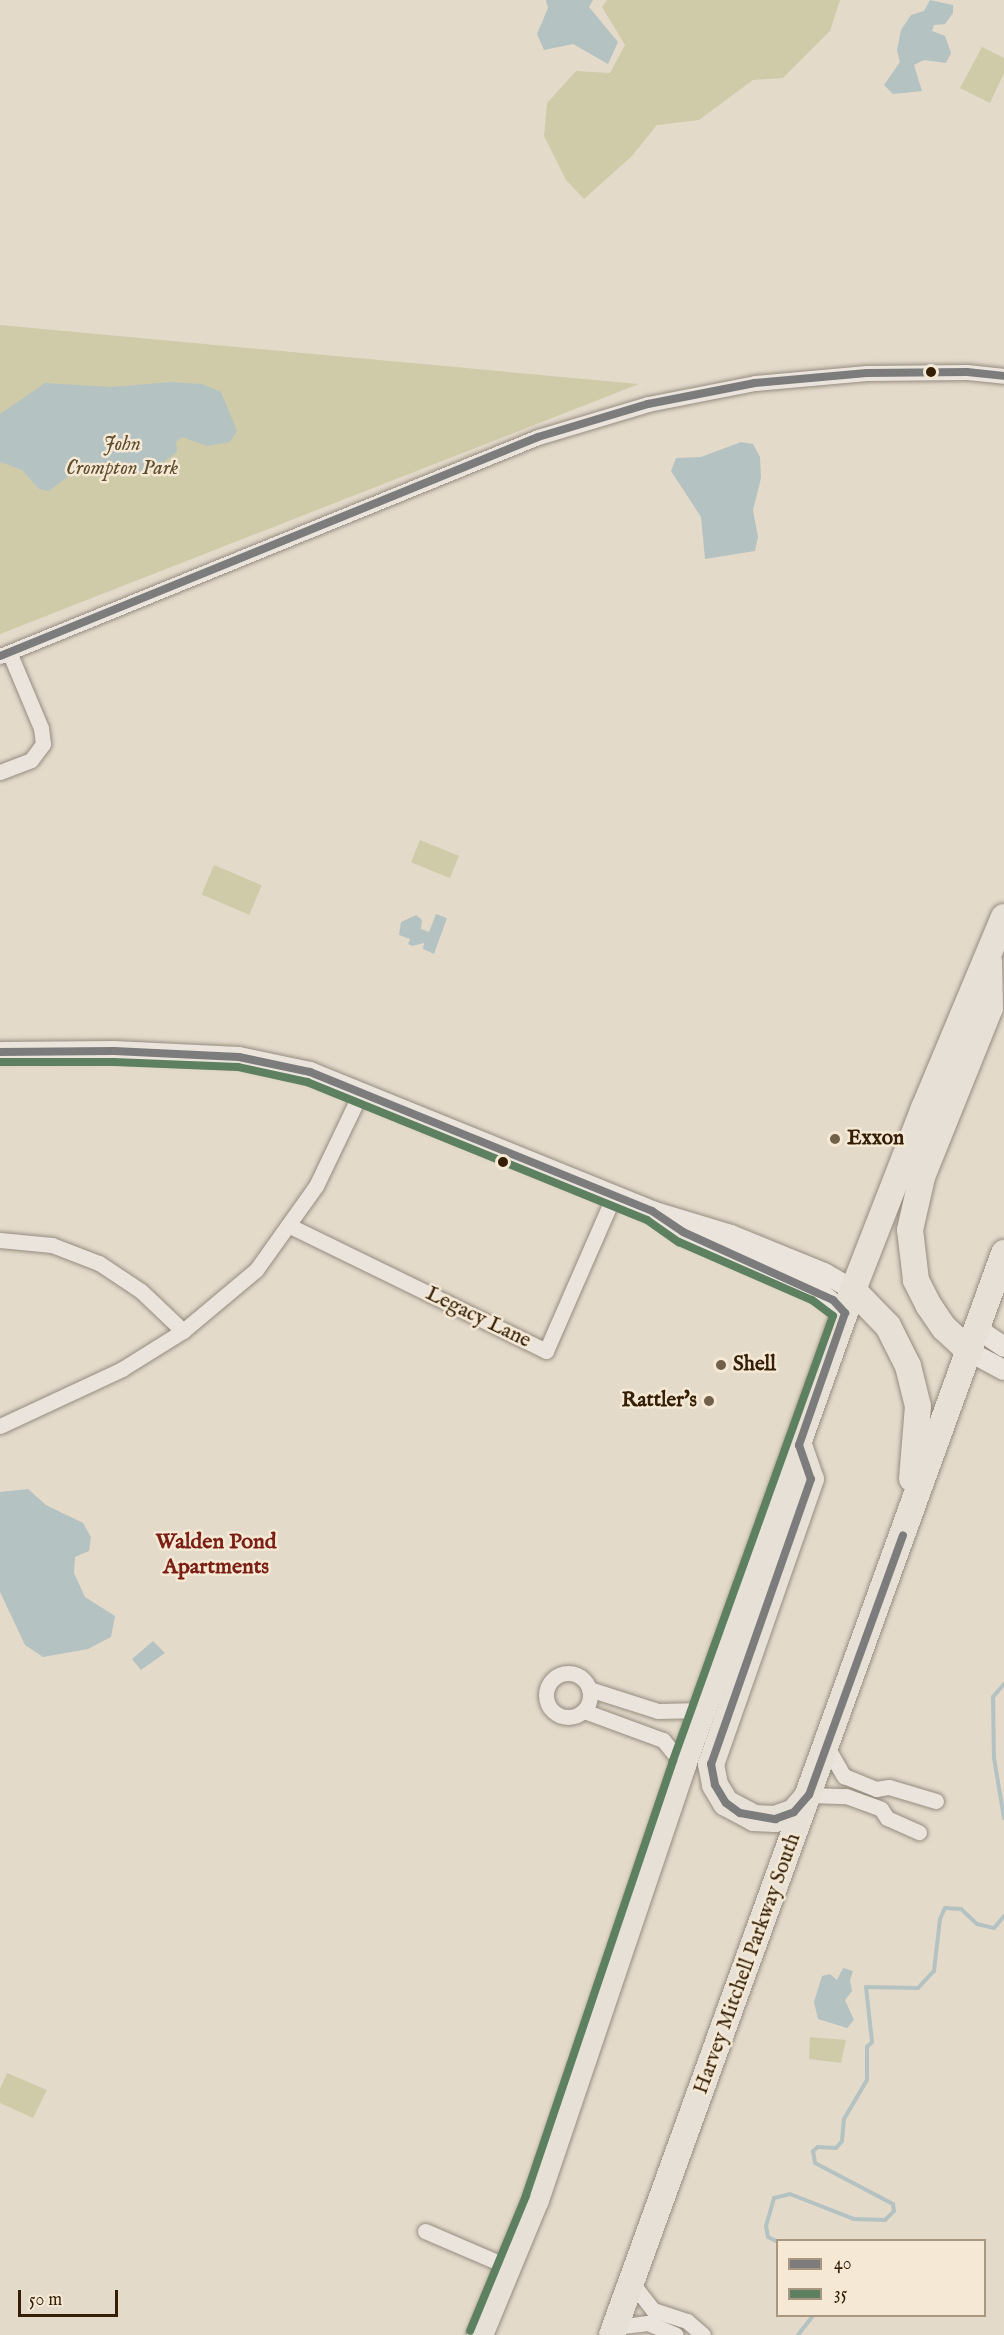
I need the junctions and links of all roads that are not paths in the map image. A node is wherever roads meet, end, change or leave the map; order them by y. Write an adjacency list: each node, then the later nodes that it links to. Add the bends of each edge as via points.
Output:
1 (1004, 376): 2 (street, via 967,372 867,374 756,383 648,404 538,437)
2 (4, 654): 3 (street, via 41,728 43,744 31,760)
3 (0, 772)
4 (1004, 917): 5 (highway)
5 (988, 951): 12 (highway); 17 (highway, via 990,1008 922,1177 910,1230 911,1255 924,1297 944,1328)
6 (0, 1052): 7 (street, via 122,1051 239,1057 310,1072)
7 (362, 1090): 8 (street); 9 (street, via 336,1149)
8 (614, 1196): 9 (street, Legacy Lane, via 546,1351); 12 (street, via 731,1234 824,1273)
9 (290, 1226): 15 (street, via 256,1270)
10 (0, 1240): 15 (street, via 52,1245 99,1263 141,1291)
11 (1000, 1265): 13 (highway); 14 (highway, Harvey Mitchell Parkway South)
12 (849, 1301): 20 (highway); 21 (highway, via 882,1318 901,1347 918,1406 916,1451)
13 (1004, 1314)
14 (979, 1325): 16 (street); 17 (highway, Harvey Mitchell Parkway South)
15 (183, 1331): 19 (street, via 122,1369)
16 (1004, 1347)
17 (970, 1352): 18 (street); 21 (highway, Harvey Mitchell Parkway South)
18 (1004, 1370)
19 (0, 1426)
20 (799, 1445): 23 (highway); 27 (highway, via 811,1479 711,1764 715,1785 726,1803 754,1818 776,1819 794,1812)
21 (903, 1536): 25 (highway, Harvey Mitchell Parkway South)
22 (590, 1689): 23 (street, via 658,1711); 24 (street, via 590,1701); 24 (street, via 578,1676 562,1673 546,1689 546,1701 562,1717)
23 (703, 1710): 26 (highway)
24 (584, 1711): 26 (street, via 663,1740)
25 (827, 1747): 27 (highway, Harvey Mitchell Parkway South); 28 (street, via 844,1776 876,1789 889,1786)
26 (683, 1765): 31 (highway)
27 (809, 1795): 29 (street, via 846,1796 881,1809 887,1818); 32 (highway, Harvey Mitchell Parkway South)
28 (936, 1801)
29 (919, 1832)
30 (425, 2231): 31 (street)
31 (511, 2268): 34 (highway)
32 (632, 2283): 33 (highway, Harvey Mitchell Parkway South); 36 (street, via 653,2310 687,2321)
33 (614, 2331): 35 (street, via 648,2324)
34 (480, 2335)
35 (676, 2335)
36 (703, 2335)

